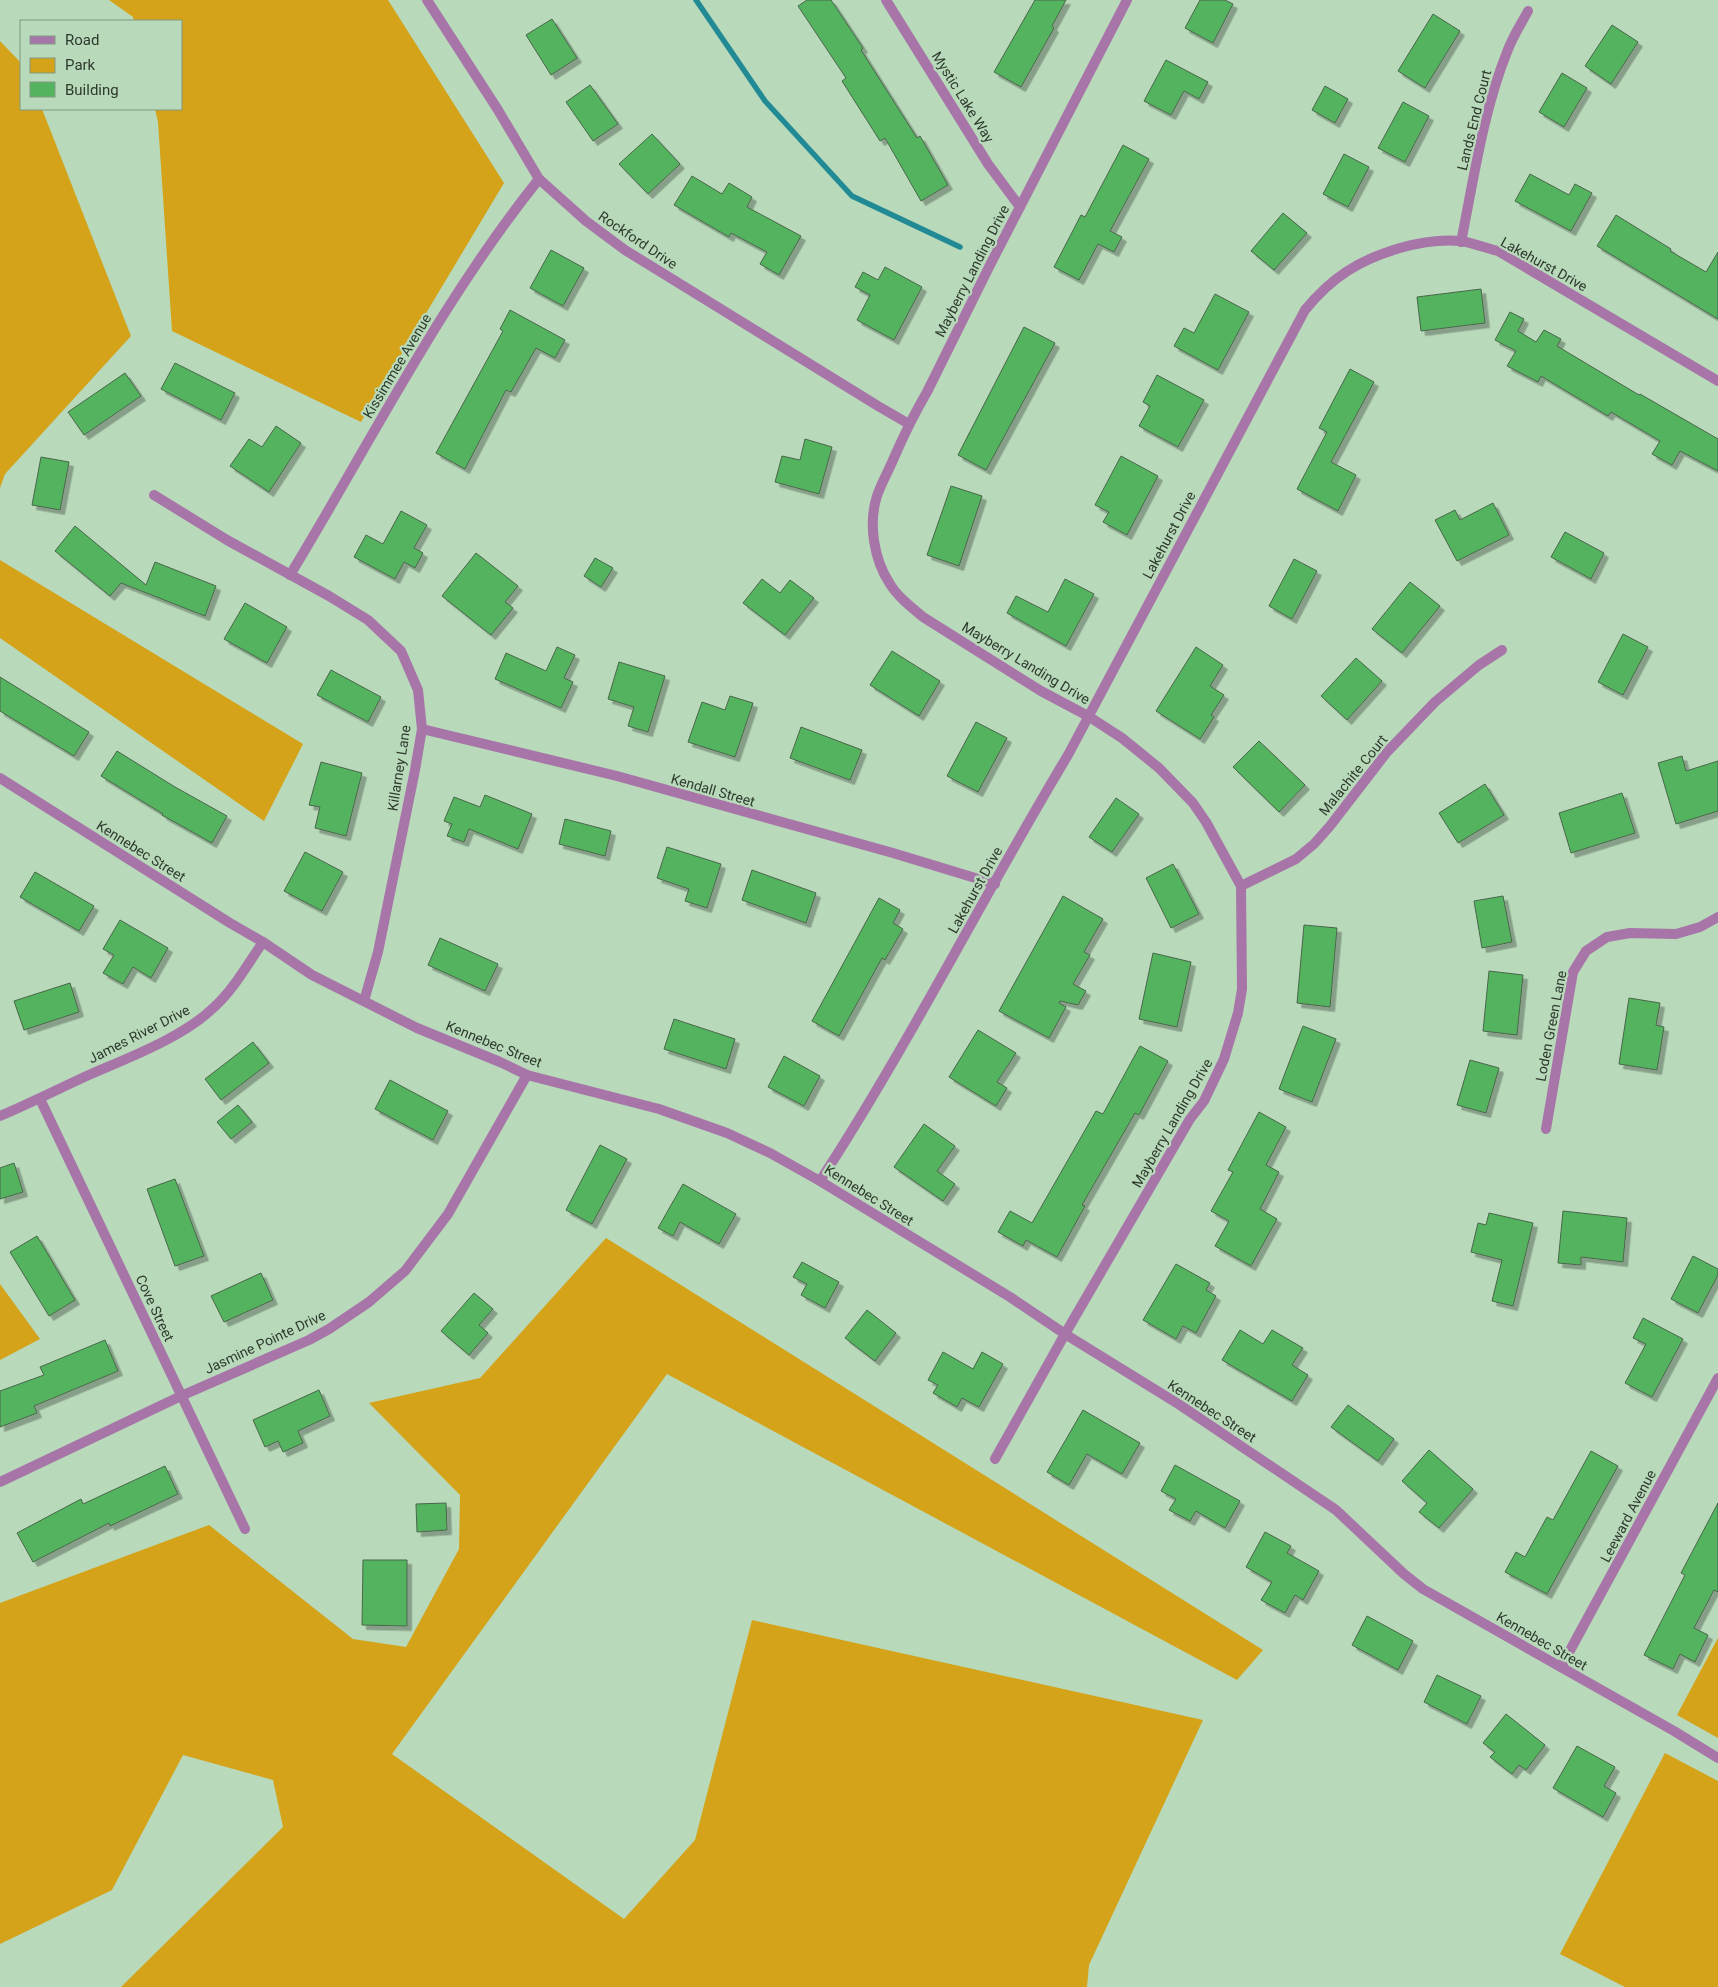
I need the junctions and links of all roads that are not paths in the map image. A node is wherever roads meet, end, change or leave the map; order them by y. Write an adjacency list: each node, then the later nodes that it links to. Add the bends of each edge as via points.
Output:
1 (427, 0): 5 (street, Rockford Drive)
2 (886, 0): 6 (street, Mystic Lake Way, via 988,164)
3 (1127, 0): 6 (street, Mayberry Landing Drive)
4 (1528, 11): 7 (street, Lands End Court, via 1507,50 1494,88)
5 (539, 179): 9 (street, Rockford Drive, via 625,250); 11 (street, Kissimmee Avenue, via 491,242 416,359)
6 (1020, 207): 9 (street, Mayberry Landing Drive)
7 (1461, 242): 8 (street, Lakehurst Drive, via 1498,251); 13 (street, Lakehurst Drive, via 1428,240 1373,257 1338,276 1305,310)
8 (1718, 381)
9 (909, 424): 13 (street, Mayberry Landing Drive, via 877,496 873,518 874,542 890,584 923,617 1041,691)
10 (154, 495): 11 (street, Killarney Lane)
11 (290, 575): 14 (street, Killarney Lane, via 368,620 401,651 418,690)
12 (1502, 650): 17 (street, Malachite Court, via 1435,702 1386,752 1314,844 1296,860)
13 (1088, 716): 16 (street, Lakehurst Drive); 17 (street, Mayberry Landing Drive, via 1159,768 1193,803)
14 (422, 729): 16 (street, Kendall Street, via 617,776); 20 (street, Killarney Lane, via 378,952)
15 (0, 778): 19 (street, Kennebec Street)
16 (995, 884): 25 (street, Lakehurst Drive, via 873,1096)
17 (1241, 886): 26 (street, Mayberry Landing Drive, via 1242,989 1224,1059 1204,1101 1190,1119)
18 (1718, 917): 24 (street, Loden Green Lane, via 1700,927 1676,934 1630,933 1607,937 1586,951 1573,972)
19 (263, 942): 20 (street, Kennebec Street, via 312,975); 22 (street, James River Drive, via 226,996 211,1011 173,1035)
20 (364, 1001): 21 (street, Kennebec Street, via 417,1028)
21 (527, 1075): 25 (street, Kennebec Street, via 681,1116 727,1133); 28 (street, Jasmine Pointe Drive, via 448,1214 404,1271 369,1302 323,1333)
22 (40, 1099): 23 (street, James River Drive); 28 (street, Cove Street)
23 (0, 1116)
24 (1546, 1129)
25 (820, 1181): 26 (street, Kennebec Street)
26 (1065, 1334): 29 (street, Mayberry Landing Drive); 32 (street, Kennebec Street, via 1180,1405 1336,1510 1423,1589)
27 (1718, 1378): 32 (street, Leeward Avenue)
28 (181, 1396): 30 (street, Jasmine Pointe Drive); 31 (street, Cove Street)
29 (995, 1459)
30 (0, 1482)
31 (244, 1529)
32 (1561, 1667): 33 (street, Kennebec Street)
33 (1718, 1758)

